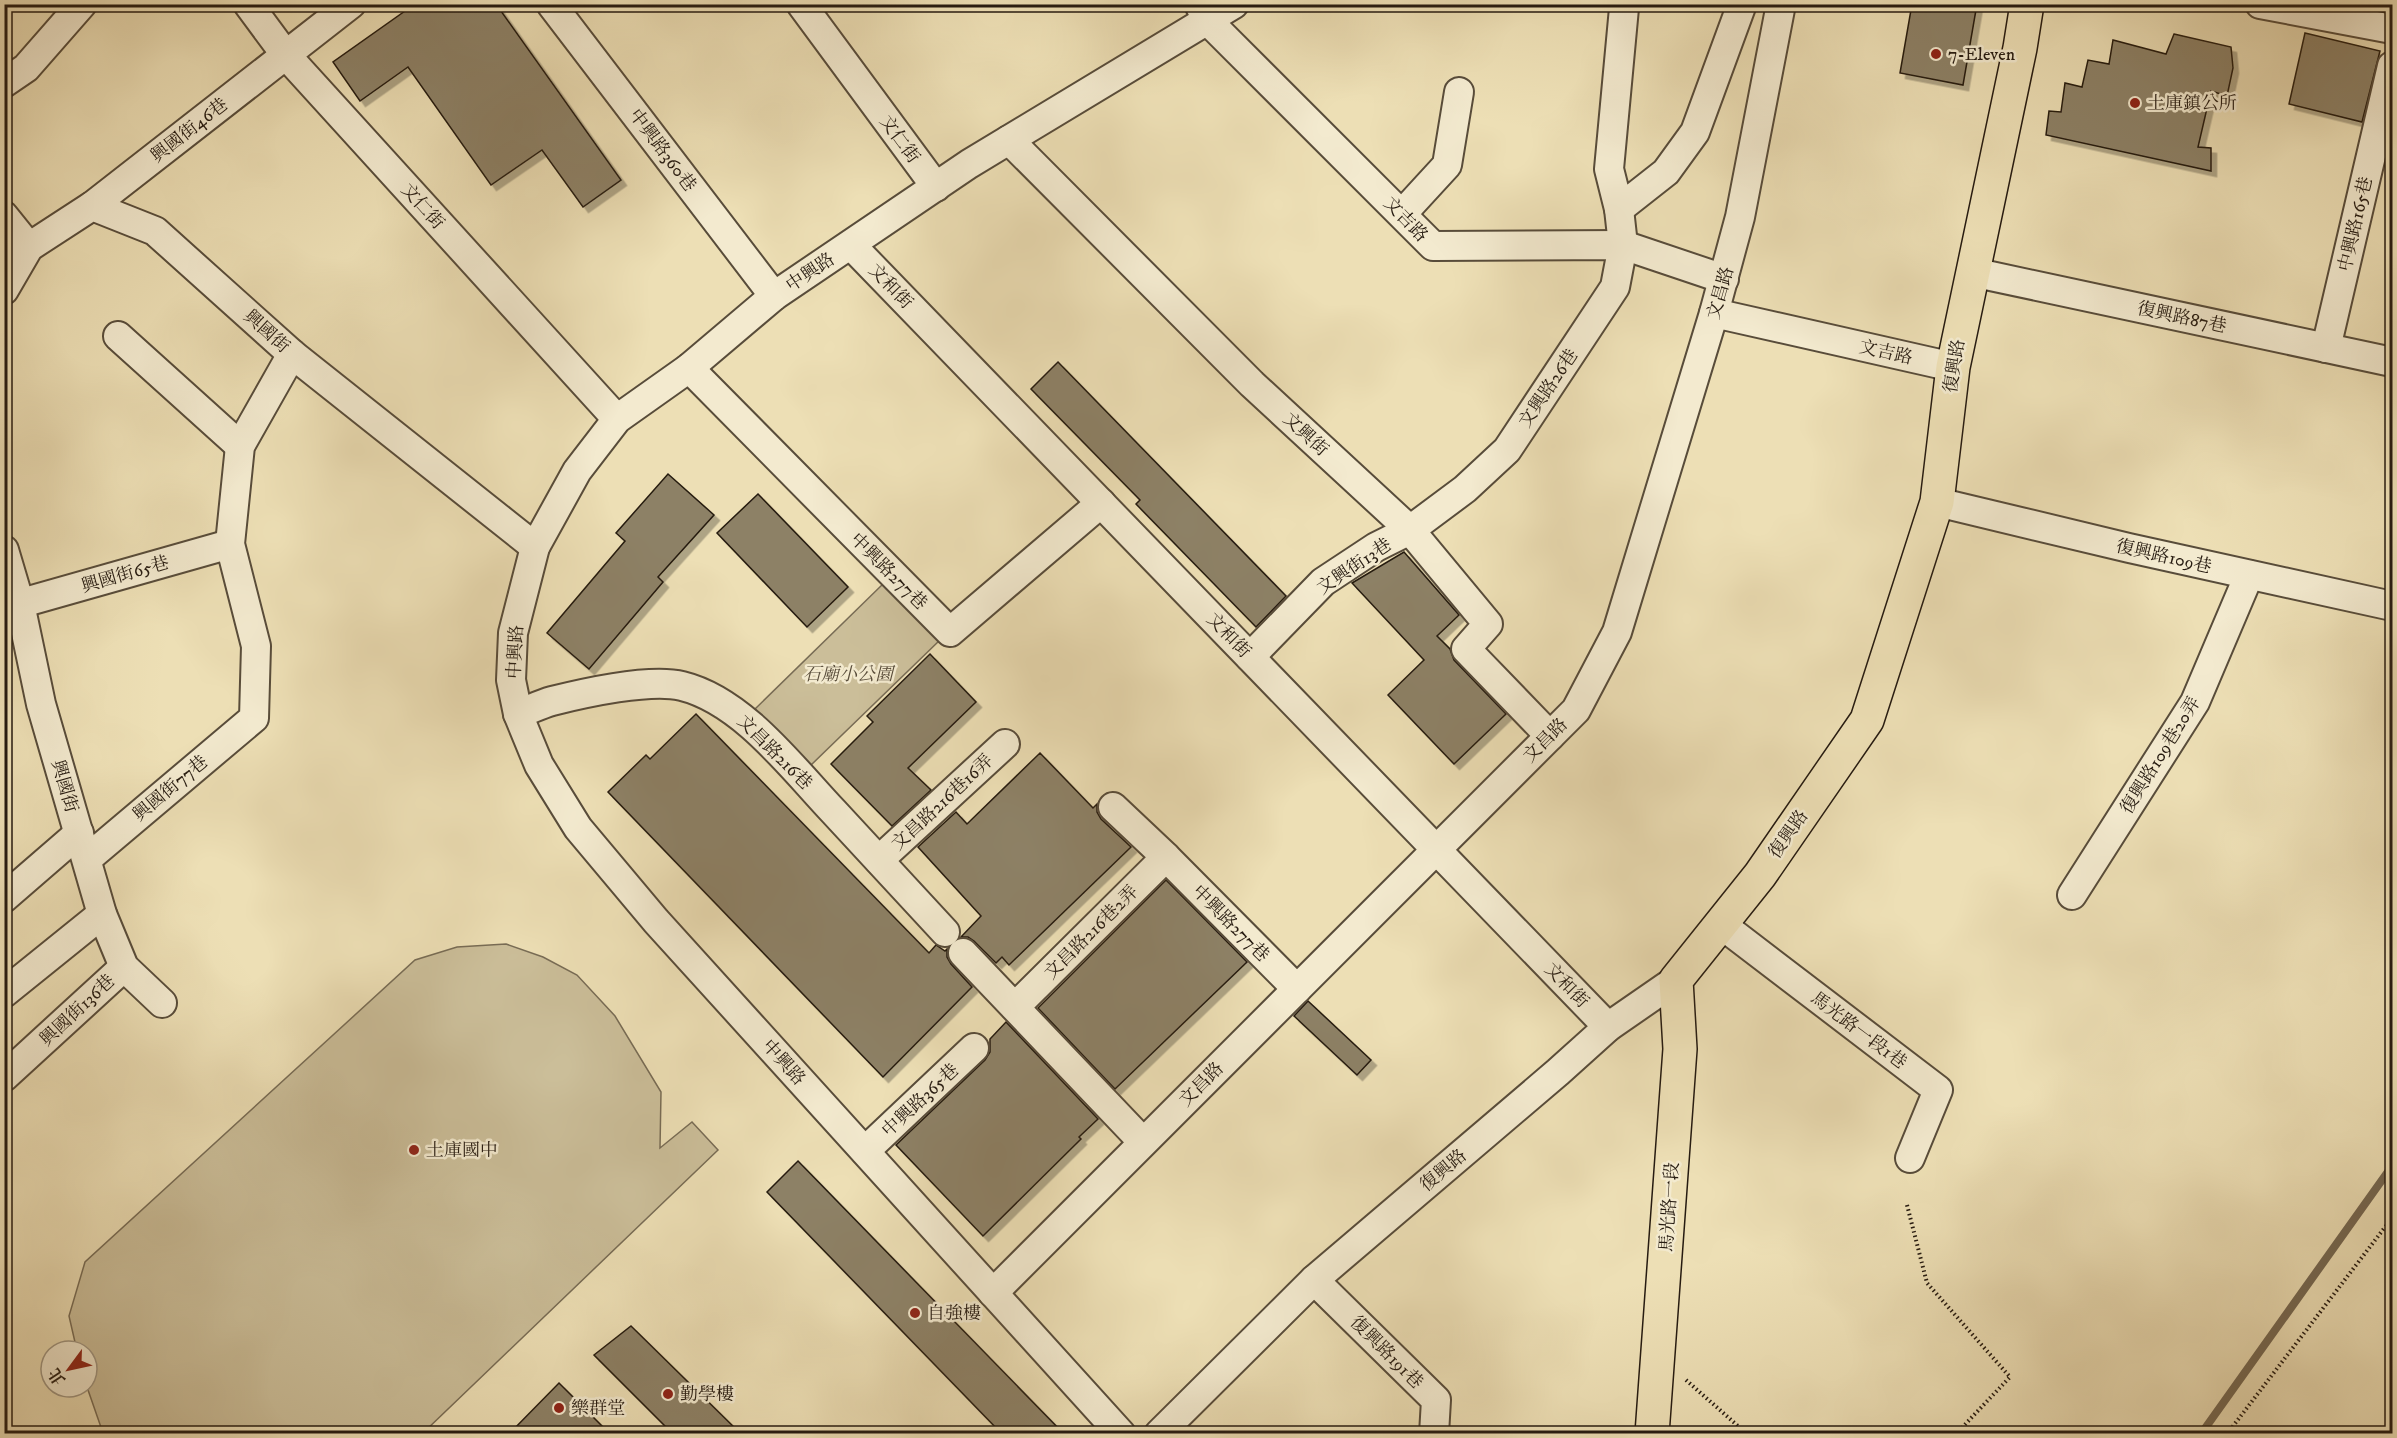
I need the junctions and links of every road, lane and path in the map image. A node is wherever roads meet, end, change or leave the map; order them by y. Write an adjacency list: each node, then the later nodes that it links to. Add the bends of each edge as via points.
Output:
1 (82, 4): 17 (street, via 26,68)
2 (248, 4): 15 (street, 文仁街)
3 (351, 4): 15 (street)
4 (551, 4): 31 (street, 中興路360巷)
5 (801, 4): 20 (street, 文仁街)
6 (1234, 4): 13 (street, 中興路)
7 (1742, 4): 22 (street, via 1695,132 1666,172)
8 (1781, 4): 29 (street, 文昌路, via 1740,217)
9 (2027, 4): 28 (main road, 復興路)
10 (2260, 4): 12 (street)
11 (1624, 8): 22 (street, 文興路26巷, via 1609,170)
12 (2311, 9): 14 (street)
13 (1203, 12): 19 (street, 中興路); 23 (street, 文吉路)
14 (2392, 29)
15 (285, 54): 21 (street, 興國街46巷); 39 (street, 文仁街)
16 (2392, 66): 34 (street, 中興路165巷)
17 (4, 83)
18 (1459, 92): 23 (street, via 1447,165)
19 (1009, 140): 20 (street, 中興路); 43 (street, 文興街, via 1252,384)
20 (936, 187): 25 (street, 中興路)
21 (92, 206): 27 (street); 35 (street, 興國街, via 155,231)
22 (1618, 209): 26 (street, 文興路26巷)
23 (1402, 214): 26 (street, 文吉路, via 1433,246)
24 (4, 216): 27 (street)
25 (851, 244): 31 (street, 中興路); 42 (street, 文和街)
26 (1623, 245): 29 (street, 文吉路); 43 (street, 文興路26巷, via 1615,287 1507,450 1465,489)
27 (29, 247): 30 (street)
28 (1972, 272): 34 (street, 復興路87巷); 37 (main road, 復興路)
29 (1724, 279): 32 (street, 文昌路)
30 (4, 290)
31 (774, 296): 38 (street, 中興路)
32 (1714, 313): 37 (street, 文吉路); 52 (street, 文昌路, via 1617,632 1576,710)
33 (118, 336): 40 (street)
34 (2326, 348): 36 (street, 復興路87巷)
35 (292, 354): 40 (street); 45 (street, 興國街)
36 (2392, 362)
37 (1953, 367): 41 (main road, 復興路)
38 (689, 368): 39 (street, 中興路); 42 (street, 中興路277巷, via 950,632)
39 (616, 420): 45 (street, 中興路, via 577,471)
40 (240, 446): 44 (street)
41 (1937, 502): 47 (street, 復興路109巷); 62 (main road, 復興路, via 1867,720)
42 (1101, 503): 50 (street, 文和街)
43 (1410, 530): 50 (street, 文興街13巷, via 1323,582); 52 (street, 文興街, via 1488,624 1466,649)
44 (230, 544): 48 (street, 興國街65巷); 55 (street, 興國街77巷, via 256,646 254,717)
45 (535, 547): 51 (street, 中興路, via 513,633 511,680)
46 (4, 550): 48 (street, 興國街)
47 (2249, 575): 49 (street, 復興路109巷); 59 (street, 復興路109巷20弄, via 2195,702)
48 (12, 606): 55 (street, 興國街)
49 (2392, 606)
50 (1250, 657): 56 (street, 文和街)
51 (518, 714): 58 (street, 文昌路216巷, via 551,701 655,684 681,686 706,695 732,710 768,742); 73 (street, 中興路, via 539,765 578,828 656,921)
52 (1550, 736): 56 (street, 文昌路)
53 (1005, 744): 58 (street, 文昌路216巷16弄)
54 (1113, 807): 57 (street, 中興路277巷)
55 (83, 846): 60 (street, 興國街77巷); 61 (street, 興國街)
56 (1436, 849): 65 (street, 文昌路); 69 (street, 文和街)
57 (1166, 857): 65 (street, 中興路277巷); 68 (street, 文昌路216巷2弄)
58 (879, 860): 68 (street, 文昌路216巷)
59 (2072, 895)
60 (4, 898)
61 (102, 914): 63 (street, 興國街); 66 (street)
62 (1722, 925): 64 (main road, 復興路); 74 (street, 馬光路一段1巷, via 1938,1090)
63 (124, 967): 67 (street, 興國街); 71 (street, 興國街136巷)
64 (1676, 980): 69 (street, 復興路); 79 (main road, 馬光路一段, via 1680,1049)
65 (1297, 989): 72 (street, 文昌路)
66 (4, 993)
67 (162, 1003)
68 (1015, 1007): 72 (street, 文昌路216巷)
69 (1608, 1027): 77 (street, 復興路)
70 (974, 1048): 73 (street, 中興路365巷)
71 (4, 1077)
72 (1143, 1142): 78 (street, 文昌路)
73 (865, 1151): 78 (street, 中興路)
74 (1910, 1158)
75 (1907, 1204): 85 (path, via 1927,1283 2010,1377)
76 (2392, 1218): 86 (path)
77 (1314, 1280): 81 (street, 復興路); 82 (street, 復興路191巷, via 1436,1400)
78 (993, 1293): 80 (street, 中興路)
79 (1658, 1356): 83 (main road, 馬光路一段); 84 (path)
80 (1121, 1434)
81 (1159, 1434)
82 (1434, 1434)
83 (1652, 1434)
84 (1747, 1434)
85 (1956, 1434)
86 (2228, 1434)

